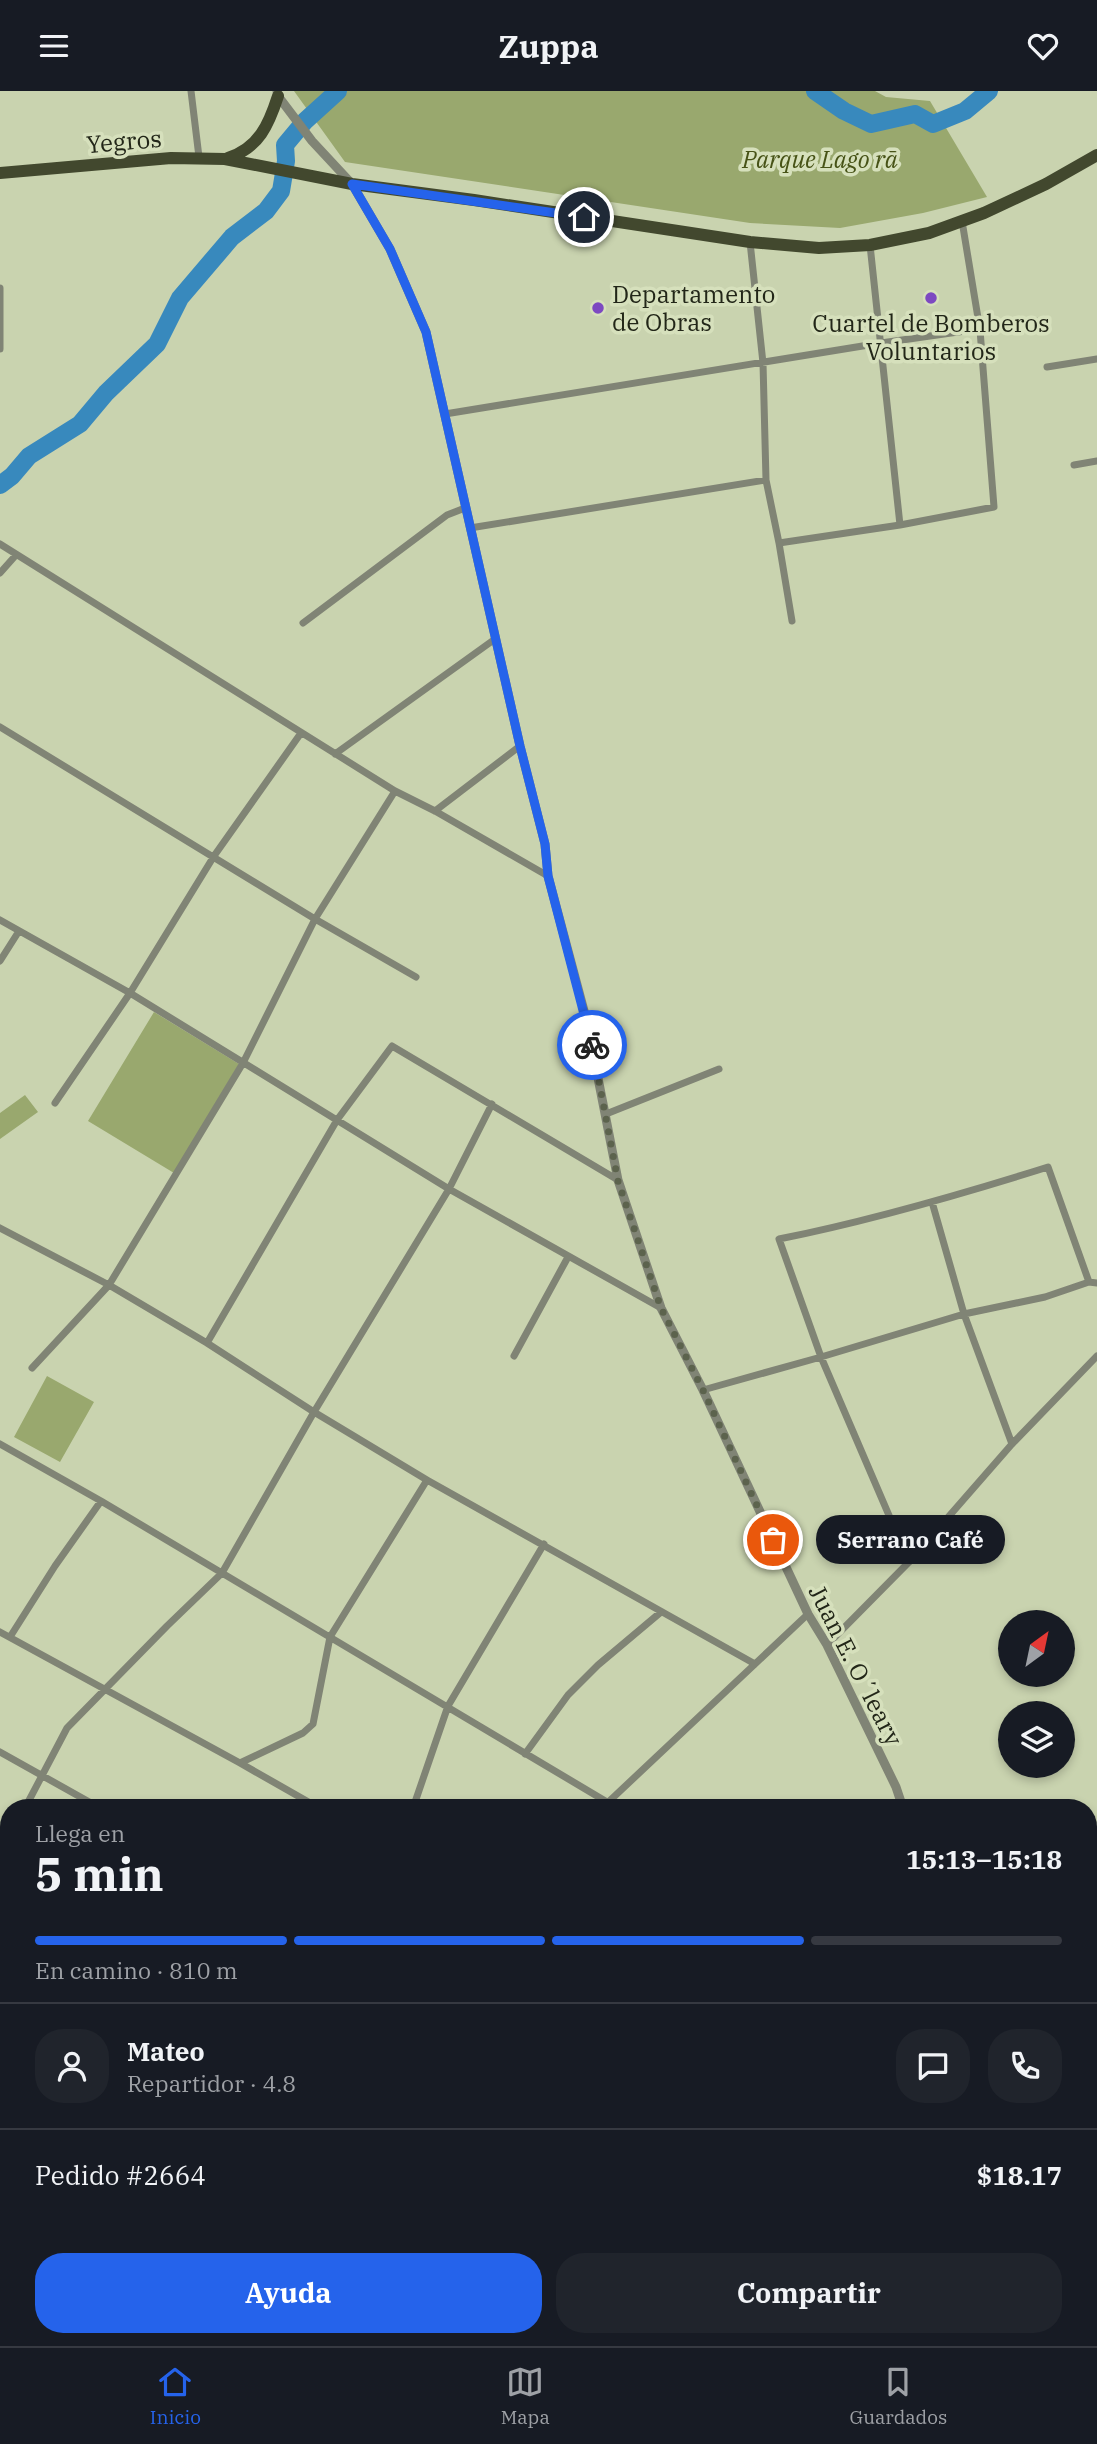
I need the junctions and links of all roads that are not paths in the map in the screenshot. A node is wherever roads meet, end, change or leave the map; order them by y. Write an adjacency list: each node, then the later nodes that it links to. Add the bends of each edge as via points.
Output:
1 (191, 91): 4 (street)
2 (278, 93): 5 (main road, via 269,121 251,147); 7 (street, Juan E. O´leary, via 312,141)
3 (1097, 155): 8 (main road, Yegros, via 1046,184)
4 (198, 157): 5 (main road, Yegros); 6 (main road, Yegros)
5 (225, 159): 7 (main road, Yegros)
6 (0, 173)
7 (352, 184): 9 (main road, Yegros); 20 (street, Juan E. O´leary, via 410,290 426,332)
8 (962, 221): 10 (main road, Yegros); 14 (street)
9 (750, 242): 10 (main road, Yegros, via 818,248); 18 (street)
10 (870, 245): 15 (street)
11 (0, 288): 13 (street)
12 (1036, 321): 14 (street)
13 (1, 330): 16 (street)
14 (980, 330): 15 (street); 25 (street, via 994,507)
15 (881, 343): 18 (street); 25 (street)
16 (0, 349)
17 (1097, 359): 19 (street)
18 (763, 363): 20 (street); 23 (street)
19 (1047, 367)
20 (445, 414): 24 (street, Juan E. O´leary)
21 (1097, 461): 22 (street)
22 (1074, 465)
23 (766, 480): 26 (street); 27 (street)
24 (465, 508): 26 (street, Juan E. O´leary); 32 (street, via 447,516)
25 (900, 525): 27 (street)
26 (470, 528): 33 (street, Juan E. O´leary)
27 (779, 543): 31 (street)
28 (0, 544): 29 (street)
29 (16, 555): 30 (street); 35 (street)
30 (0, 573)
31 (792, 621)
32 (303, 623)
33 (495, 639): 36 (street, Juan E. O´leary); 37 (street)
34 (0, 727): 40 (street)
35 (302, 733): 37 (street); 40 (street)
36 (520, 746): 39 (street); 41 (street, Juan E. O´leary, via 545,844)
37 (335, 754): 38 (street)
38 (394, 792): 39 (street); 42 (street)
39 (435, 811): 41 (street)
40 (214, 856): 42 (street); 47 (street)
41 (548, 876): 52 (street, Juan E. O´leary)
42 (315, 919): 46 (street); 48 (street)
43 (0, 920): 44 (street)
44 (19, 931): 45 (street); 47 (street)
45 (0, 961)
46 (416, 977)
47 (130, 993): 48 (street); 50 (street)
48 (243, 1063): 53 (street); 60 (street)
49 (719, 1069): 52 (street)
50 (55, 1103)
51 (492, 1104): 53 (street, via 392,1046); 54 (street); 55 (street)
52 (606, 1114): 54 (street, Juan E. O´leary)
53 (337, 1120): 55 (street); 63 (street)
54 (618, 1181): 61 (street, Juan E. O´leary)
55 (449, 1189): 58 (street); 69 (street)
56 (932, 1202): 59 (street, via 1048,1167); 62 (street); 66 (street, via 779,1239)
57 (0, 1228): 60 (street)
58 (568, 1257): 61 (street); 64 (street)
59 (1093, 1283): 62 (street)
60 (108, 1285): 63 (street); 67 (street)
61 (661, 1308): 68 (street, Juan E. O´leary)
62 (964, 1314): 66 (street); 70 (street)
63 (207, 1343): 69 (street)
64 (514, 1356)
65 (1097, 1356): 70 (street)
66 (821, 1357): 68 (street); 75 (street)
67 (32, 1368)
68 (703, 1390): 78 (street, Juan E. O´leary)
69 (314, 1412): 72 (street); 76 (street)
70 (1012, 1444): 75 (street)
71 (0, 1445): 73 (street)
72 (427, 1480): 74 (street); 81 (street)
73 (101, 1501): 76 (street); 80 (street)
74 (544, 1544): 77 (street); 85 (street)
75 (909, 1562): 82 (street)
76 (222, 1573): 81 (street); 84 (street)
77 (661, 1612): 83 (street); 87 (street, via 568,1695)
78 (808, 1614): 82 (street, Juan E. O´leary); 83 (street)
79 (0, 1632): 80 (street)
80 (10, 1637): 84 (street)
81 (330, 1637): 85 (street); 88 (street, via 313,1724)
82 (827, 1646): 96 (street, Juan E. O´leary)
83 (755, 1664): 95 (street)
84 (104, 1690): 88 (street); 89 (street, via 67,1728)
85 (448, 1706): 87 (street); 93 (street)
86 (0, 1752): 89 (street)
87 (525, 1755): 94 (street)
88 (240, 1763): 92 (street)
89 (43, 1776): 90 (street); 91 (street)
90 (30, 1799)
91 (84, 1799)
92 (303, 1799)
93 (416, 1799)
94 (595, 1799)
95 (611, 1799)
96 (900, 1799)

